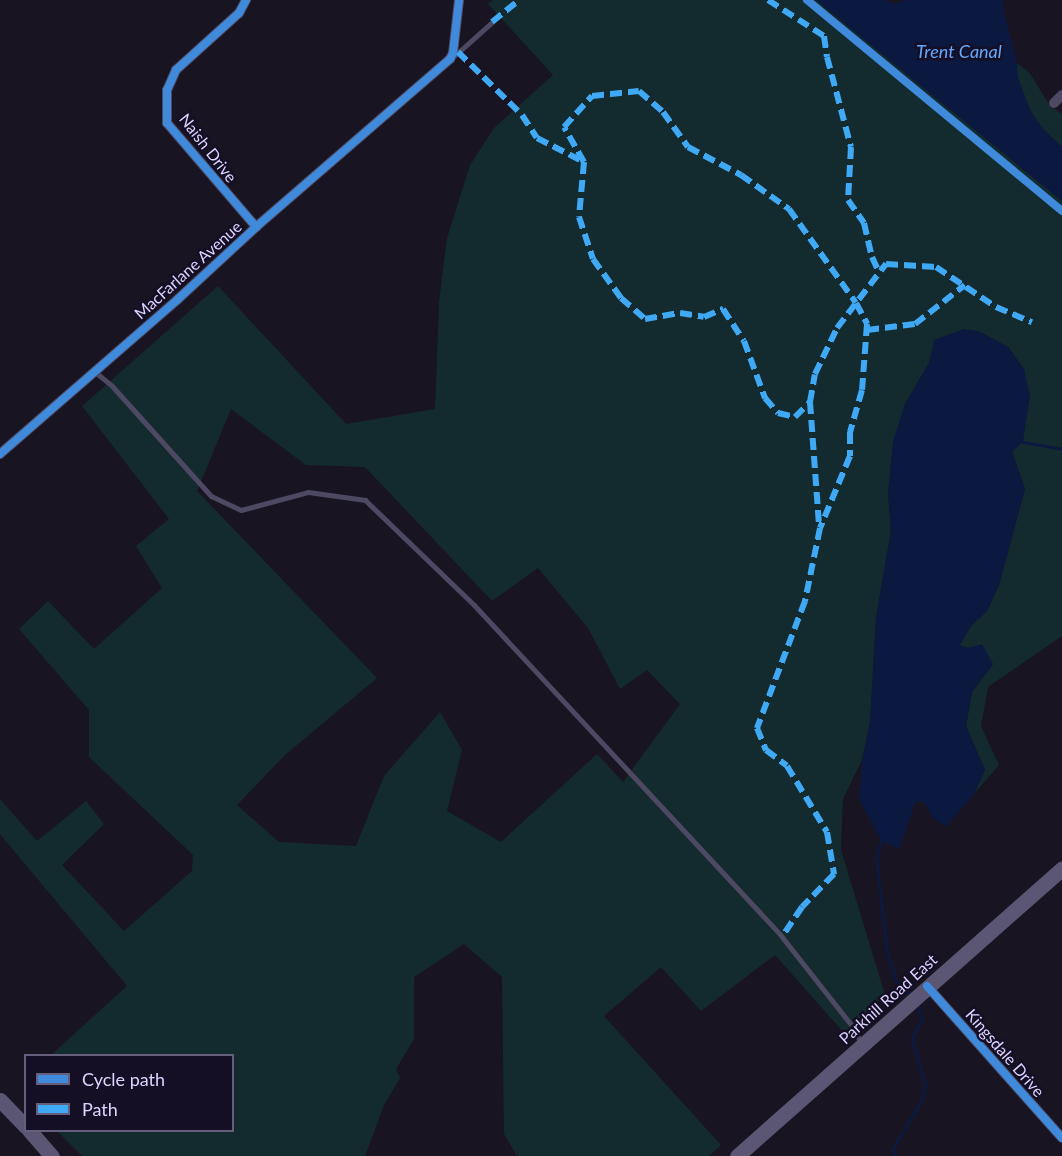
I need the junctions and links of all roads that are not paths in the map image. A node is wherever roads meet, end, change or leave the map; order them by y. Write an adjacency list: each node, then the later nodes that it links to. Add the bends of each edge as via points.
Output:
1 (246, 0): 5 (street, Naish Drive, via 238,13 176,70 167,90 167,123)
2 (459, 0): 4 (street)
3 (492, 22): 4 (lane)
4 (450, 59): 5 (street, MacFarlane Avenue)
5 (256, 226): 6 (street, MacFarlane Avenue)
6 (95, 372): 7 (street, MacFarlane Avenue); 10 (lane, via 211,496 241,510 308,492 365,500 474,605 782,937 852,1026)
7 (0, 454)
8 (1062, 868): 9 (main road, Parkhill Road East)
9 (927, 986): 10 (main road, Parkhill Road East); 14 (street, Kingsdale Drive)
10 (863, 1046): 16 (main road, Parkhill Road East)
11 (0, 1100): 12 (main road)
12 (24, 1126)
13 (30, 1132): 15 (main road)
14 (1062, 1138)
15 (52, 1156)
16 (737, 1156)

